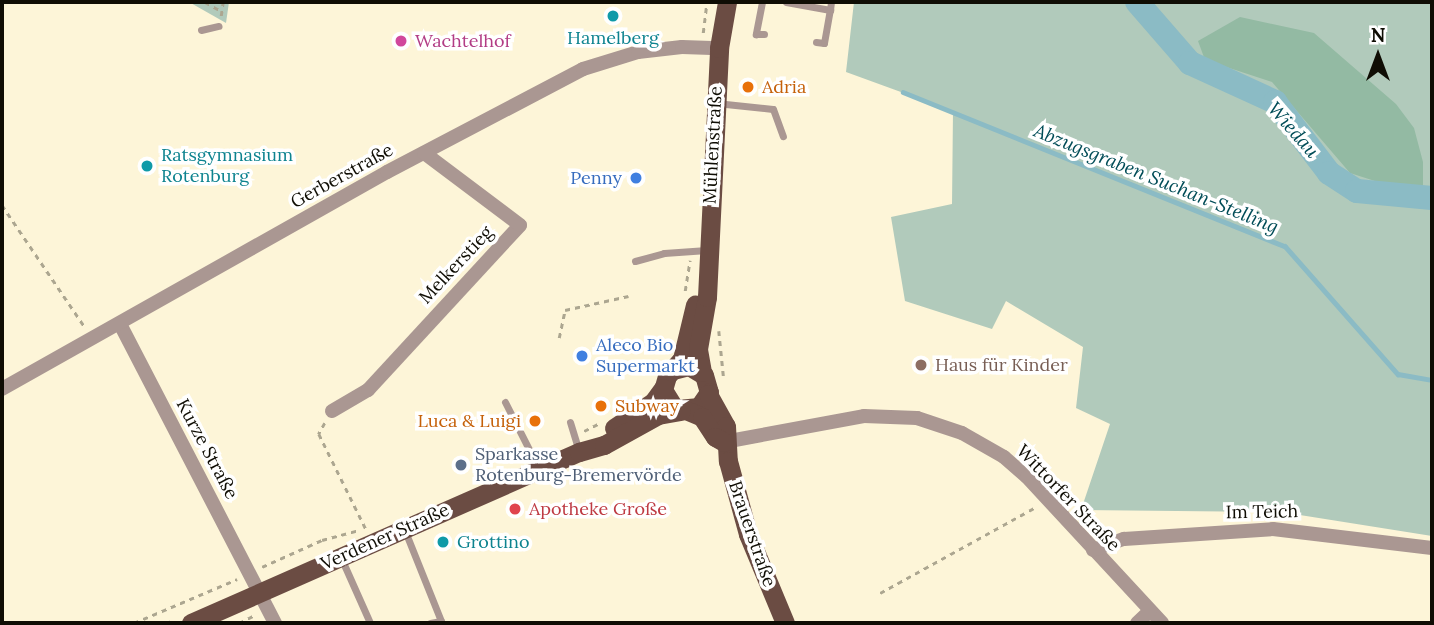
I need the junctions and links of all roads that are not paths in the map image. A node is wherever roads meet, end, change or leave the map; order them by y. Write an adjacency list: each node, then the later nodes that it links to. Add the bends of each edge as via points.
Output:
1 (727, 2): 9 (main road, Mühlenstraße)
2 (762, 2): 7 (lane, via 756,34)
3 (786, 2): 4 (lane)
4 (830, 6): 8 (lane, via 824,43)
5 (219, 26): 6 (lane)
6 (201, 30)
7 (764, 34)
8 (817, 43)
9 (710, 48): 10 (main road, Mühlenstraße); 12 (street, Gerberstraße, via 638,52 583,69)
10 (715, 102): 11 (lane, via 774,109); 13 (main road, Mühlenstraße)
11 (783, 136)
12 (424, 153): 16 (street, Gerberstraße); 23 (street, Melkerstieg, via 520,225 368,390)
13 (700, 250): 14 (lane); 15 (main road, Mühlenstraße)
14 (635, 261)
15 (704, 290): 17 (main road, Mühlenstraße, via 692,313 682,359); 18 (main road, Mühlenstraße, via 707,297 698,349)
16 (120, 324): 19 (street, Gerberstraße); 33 (street, Kurze Straße)
17 (673, 370): 18 (main road, via 689,366); 20 (main road)
18 (702, 372): 21 (main road)
19 (2, 388)
20 (663, 388): 24 (main road, via 668,402); 27 (main road, Verdener Straße, via 650,404)
21 (708, 394): 24 (main road, via 701,406); 26 (main road, Brauerstraße, via 726,426)
22 (505, 402): 28 (lane)
23 (332, 411)
24 (684, 411): 26 (main road, Brauerstraße, via 702,417); 27 (main road, Verdener Straße, via 661,414 604,445)
25 (570, 422): 27 (lane)
26 (724, 442): 31 (street, Wittorfer Straße, via 864,416 917,418 1004,457); 39 (main road, Brauerstraße, via 748,534)
27 (579, 452): 28 (main road, Verdener Straße)
28 (539, 469): 29 (main road, Verdener Straße)
29 (405, 530): 32 (main road, Verdener Straße); 38 (lane, via 441,621)
30 (1432, 548): 31 (street, Im Teich, via 1273,529 1124,539)
31 (1093, 550): 34 (street, Wittorfer Straße)
32 (342, 558): 33 (main road, Verdener Straße); 37 (lane)
33 (260, 591): 35 (main road, Verdener Straße); 36 (street, Kurze Straße)
34 (1150, 611): 40 (street); 41 (street, Wittorfer Straße)
35 (191, 623)
36 (275, 623)
37 (370, 623)
38 (430, 623)
39 (785, 623)
40 (1137, 623)
41 (1161, 623)

